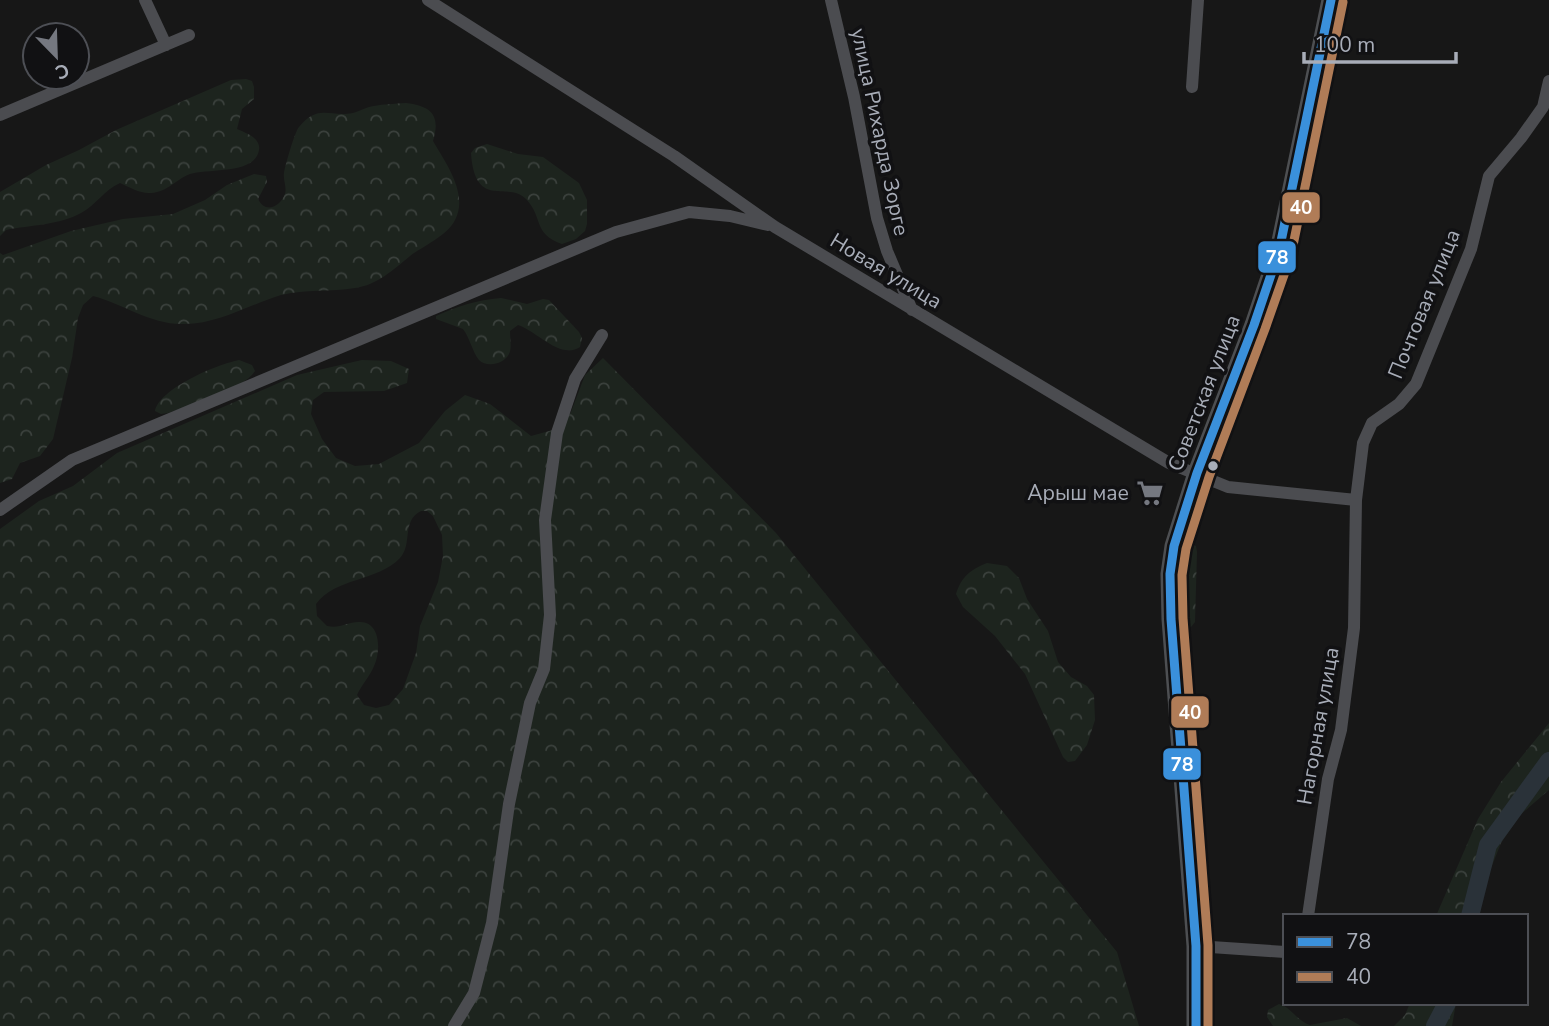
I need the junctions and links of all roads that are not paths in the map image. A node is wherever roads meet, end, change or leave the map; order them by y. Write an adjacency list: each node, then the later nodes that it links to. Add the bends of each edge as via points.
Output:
1 (145, 0): 7 (street)
2 (428, 0): 11 (street, Новая улица, via 674,156)
3 (831, 0): 12 (street, улица Рихарда Зорге, via 877,218)
4 (1198, 0): 9 (street)
5 (1331, 0): 14 (main road, Советская улица, via 1279,251)
6 (189, 36): 7 (street)
7 (166, 45): 10 (street)
8 (1549, 82): 15 (street, Почтовая улица, via 1543,107 1489,176 1471,249 1416,384 1373,424 1363,443)
9 (1192, 87)
10 (0, 115)
11 (775, 227): 12 (street, Новая улица); 16 (street, via 689,212 616,232 72,460)
12 (912, 310): 14 (street, Новая улица, via 1159,457)
13 (602, 335): 21 (street, via 575,379 557,433 545,520 550,615 544,669 530,703 511,791 489,934 474,993)
14 (1197, 474): 15 (street, Новая улица, via 1228,487); 18 (main road, Советская улица, via 1170,574)
15 (1356, 500): 17 (street, Нагорная улица, via 1354,628)
16 (0, 510)
17 (1308, 914)
18 (1196, 946): 19 (street); 20 (main road, Советская улица)
19 (1283, 952)
20 (1196, 1022)
21 (454, 1026)

